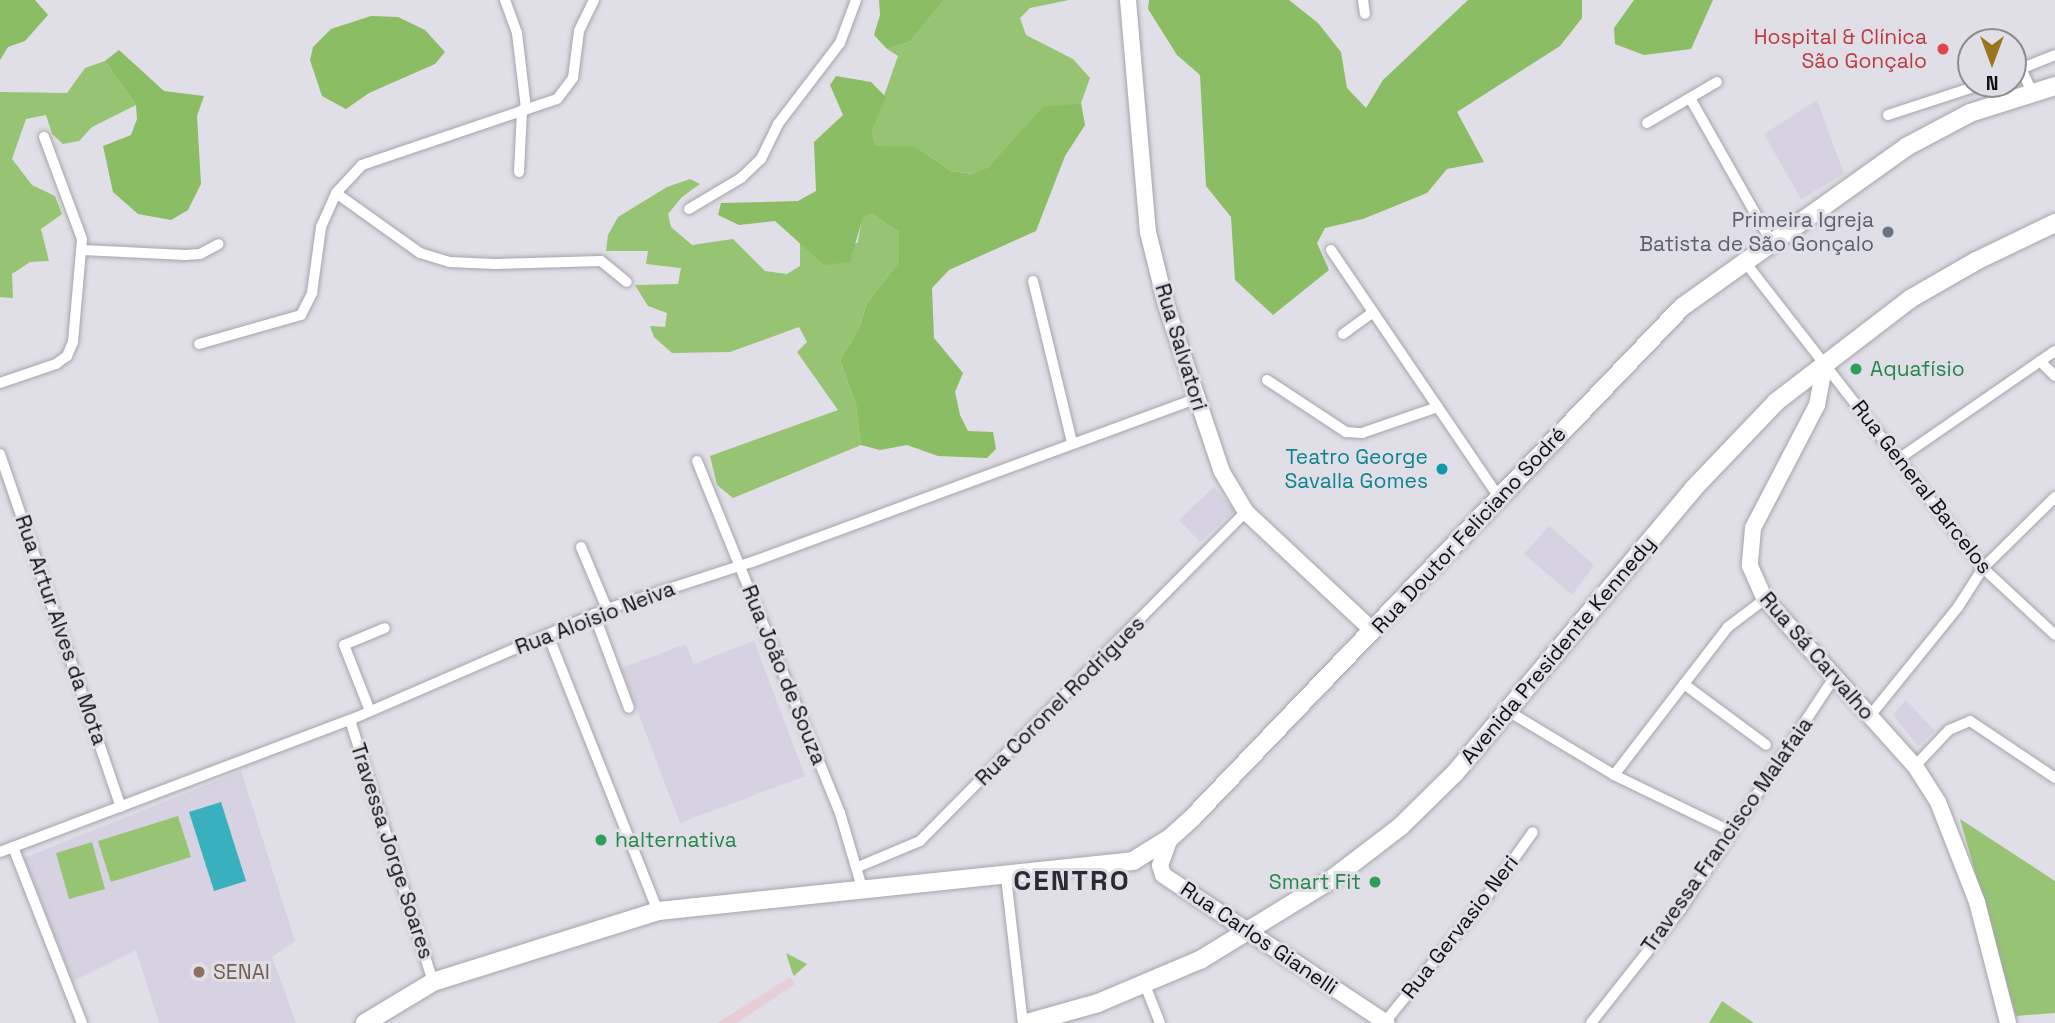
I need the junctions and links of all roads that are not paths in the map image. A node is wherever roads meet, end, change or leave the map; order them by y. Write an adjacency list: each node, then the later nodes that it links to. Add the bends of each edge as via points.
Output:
1 (505, 0): 15 (street, via 517,33)
2 (594, 0): 15 (street, via 579,31 568,89 557,99)
3 (856, 0): 21 (street, via 827,65 784,116 761,159 741,178)
4 (1128, 0): 39 (main road, Rua Salvatori, via 1149,232)
5 (1363, 0): 6 (street)
6 (1366, 14)
7 (2055, 55): 8 (street)
8 (2027, 66)
9 (1717, 82): 14 (street)
10 (2027, 85): 13 (street)
11 (2055, 86): 13 (main road, Rua Doutor Feliciano Sodré)
12 (1957, 92): 16 (street)
13 (2032, 92): 23 (main road, Rua Doutor Feliciano Sodré, via 1970,113 1916,141)
14 (1690, 97): 17 (street); 23 (street)
15 (524, 110): 19 (street); 20 (street, via 362,165)
16 (1888, 115)
17 (1647, 123)
18 (44, 137): 25 (street, via 71,200)
19 (519, 172)
20 (336, 193): 29 (street, via 420,253 450,262 495,264 601,261); 32 (street, via 321,226 312,293 301,316)
21 (689, 209)
22 (2055, 223): 35 (main road, Avenida Presidente Kennedy, via 1939,281)
23 (1772, 243): 27 (main road, Rua Doutor Feliciano Sodré)
24 (219, 244): 25 (street, via 185,255)
25 (83, 250): 38 (street, via 73,342 66,356 56,364)
26 (1331, 250): 30 (street)
27 (1745, 262): 35 (street); 46 (main road, Rua Doutor Feliciano Sodré, via 1682,307 1636,351)
28 (1033, 281): 41 (street)
29 (627, 282)
30 (1373, 312): 31 (street); 40 (street)
31 (1343, 334)
32 (199, 344)
33 (2055, 351): 34 (street)
34 (2040, 361): 36 (street); 43 (street)
35 (1825, 363): 43 (street, Rua General Barcelos); 51 (main road, Rua Sá Carvalho, via 1817,405 1768,494 1749,548 1755,584); 62 (main road, Avenida Presidente Kennedy, via 1732,445)
36 (2055, 376)
37 (1267, 380): 40 (street, via 1346,432 1362,433)
38 (0, 383)
39 (1196, 399): 41 (street, Rua Aloisio Neiva); 47 (main road, Rua Salvatori, via 1222,472)
40 (1438, 407): 46 (street)
41 (1072, 442): 49 (street, Rua Aloisio Neiva)
42 (0, 454): 69 (street, Rua Artur Alves da Mota)
43 (1897, 460): 50 (street, Rua General Barcelos)
44 (697, 461): 49 (street, Rua João de Souza)
45 (2055, 497): 50 (street)
46 (1500, 499): 56 (main road, Rua Doutor Feliciano Sodré)
47 (1246, 512): 56 (main road, Rua Salvatori); 75 (street, Rua Coronel Rodrigues, via 920,841)
48 (581, 547): 52 (street)
49 (739, 565): 52 (street, Rua Aloisio Neiva); 75 (street, Rua João de Souza)
50 (1983, 568): 55 (street, Rua General Barcelos); 63 (street, via 1958,607)
51 (1765, 599): 58 (main road, Rua Sá Carvalho); 59 (street, via 1728,627)
52 (607, 609): 53 (street, Rua Aloisio Neiva)
53 (594, 614): 57 (street, Rua Aloisio Neiva); 60 (street)
54 (385, 628): 61 (street, via 344,645)
55 (2052, 628)
56 (1373, 631): 72 (main road, Rua Doutor Feliciano Sodré)
57 (548, 635): 61 (street, Rua Aloisio Neiva); 78 (street)
58 (1834, 678): 63 (main road, Rua Sá Carvalho); 71 (street, Travessa Francisco Malafaia)
59 (1684, 684): 65 (street); 67 (street)
60 (629, 708)
61 (370, 711): 64 (street, Rua Aloisio Neiva)
62 (1508, 711): 67 (street); 79 (main road, Avenida Presidente Kennedy, via 1401,826)
63 (1869, 716): 66 (main road, Rua Sá Carvalho)
64 (350, 720): 69 (street, Rua Aloisio Neiva); 80 (street, Travessa Jorge Soares)
65 (1766, 745)
66 (1915, 766): 68 (street, via 1949,730 1970,721); 88 (main road, Rua Sá Carvalho, via 1938,802 1969,878)
67 (1614, 775): 71 (street)
68 (2055, 778)
69 (121, 807): 73 (street, Rua Aloisio Neiva)
70 (1533, 832): 82 (street, Rua Gervasio Neri)
71 (1732, 832): 87 (street, Travessa Francisco Malafaia, via 1681,909)
72 (1170, 838): 76 (main road, Rua Doutor Feliciano Sodré, via 1117,865); 79 (main road, Rua Carlos Gianelli, via 1160,865 1163,875)
73 (13, 847): 74 (street, Rua Aloisio Neiva); 83 (street)
74 (0, 852)
75 (858, 867): 77 (street, Rua João de Souza)
76 (1006, 877): 77 (main road, Rua Doutor Feliciano Sodré); 85 (street)
77 (863, 891): 78 (main road, Rua Doutor Feliciano Sodré)
78 (658, 912): 80 (main road, Rua Doutor Feliciano Sodré)
79 (1253, 932): 81 (main road, Avenida Presidente Kennedy); 82 (main road, Rua Carlos Gianelli)
80 (433, 982): 84 (main road, Rua Doutor Feliciano Sodré)
81 (1145, 985): 85 (main road, Avenida Presidente Kennedy); 86 (street)
82 (1386, 1022)
83 (82, 1023)
84 (365, 1023)
85 (1025, 1023)
86 (1160, 1023)
87 (1591, 1023)
88 (2008, 1023)

